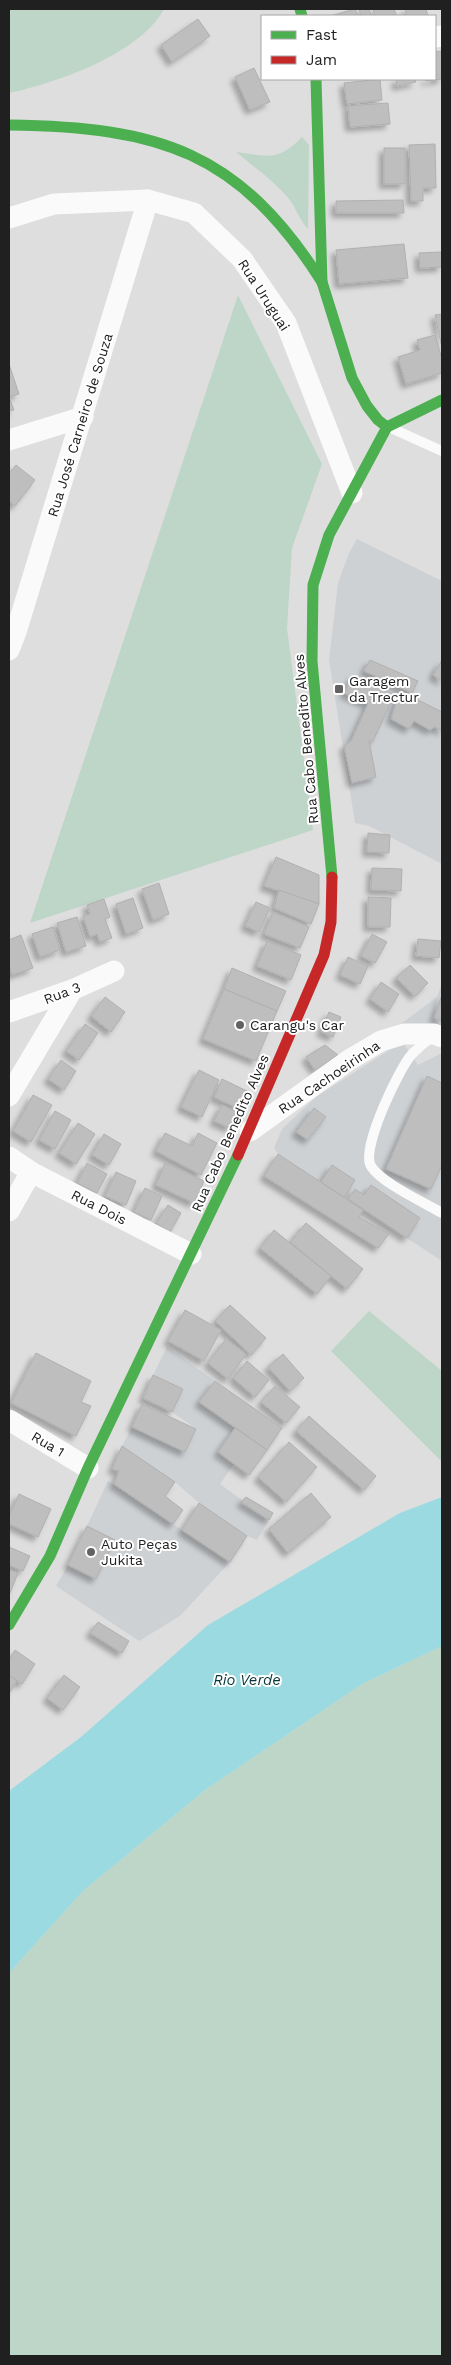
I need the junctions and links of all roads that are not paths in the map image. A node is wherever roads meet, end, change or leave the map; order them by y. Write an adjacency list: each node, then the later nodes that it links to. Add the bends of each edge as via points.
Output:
1 (316, 80): 5 (main road)
2 (9, 125): 5 (main road, via 94,127 141,136 201,157 234,180 277,219 296,241)
3 (148, 200): 4 (street, Rua Uruguai, via 54,204); 7 (street, Rua José Carneiro de Souza); 11 (street, Rua Uruguai, via 194,213 242,259 286,323)
4 (9, 218)
5 (322, 282): 8 (main road, via 352,378 367,406)
6 (442, 400): 8 (main road)
7 (83, 417): 9 (street); 12 (street, Rua José Carneiro de Souza)
8 (388, 427): 10 (lane); 11 (main road, Rua Cabo Benedito Alves)
9 (9, 440)
10 (442, 451)
11 (352, 493): 18 (main road, Rua Cabo Benedito Alves, via 329,535 313,585 312,661 328,820 331,922 324,955)
12 (11, 639)
13 (114, 971): 14 (street, Rua 3)
14 (72, 990): 15 (street, Rua 3); 17 (street)
15 (9, 1012)
16 (438, 1035): 18 (street, Rua Cachoeirinha, via 404,1034 381,1041); 22 (lane, via 411,1055 394,1081 367,1151 370,1165 380,1176)
17 (9, 1096)
18 (250, 1131): 23 (main road, Rua Cabo Benedito Alves)
19 (9, 1156): 20 (street, Rua Dois)
20 (31, 1172): 21 (street); 23 (street, Rua Dois)
21 (9, 1211)
22 (442, 1213)
23 (191, 1254): 25 (main road, Rua Cabo Benedito Alves)
24 (9, 1420): 25 (street, Rua 1)
25 (88, 1468): 26 (main road, Rua Cabo Benedito Alves, via 50,1556)
26 (9, 1625)

